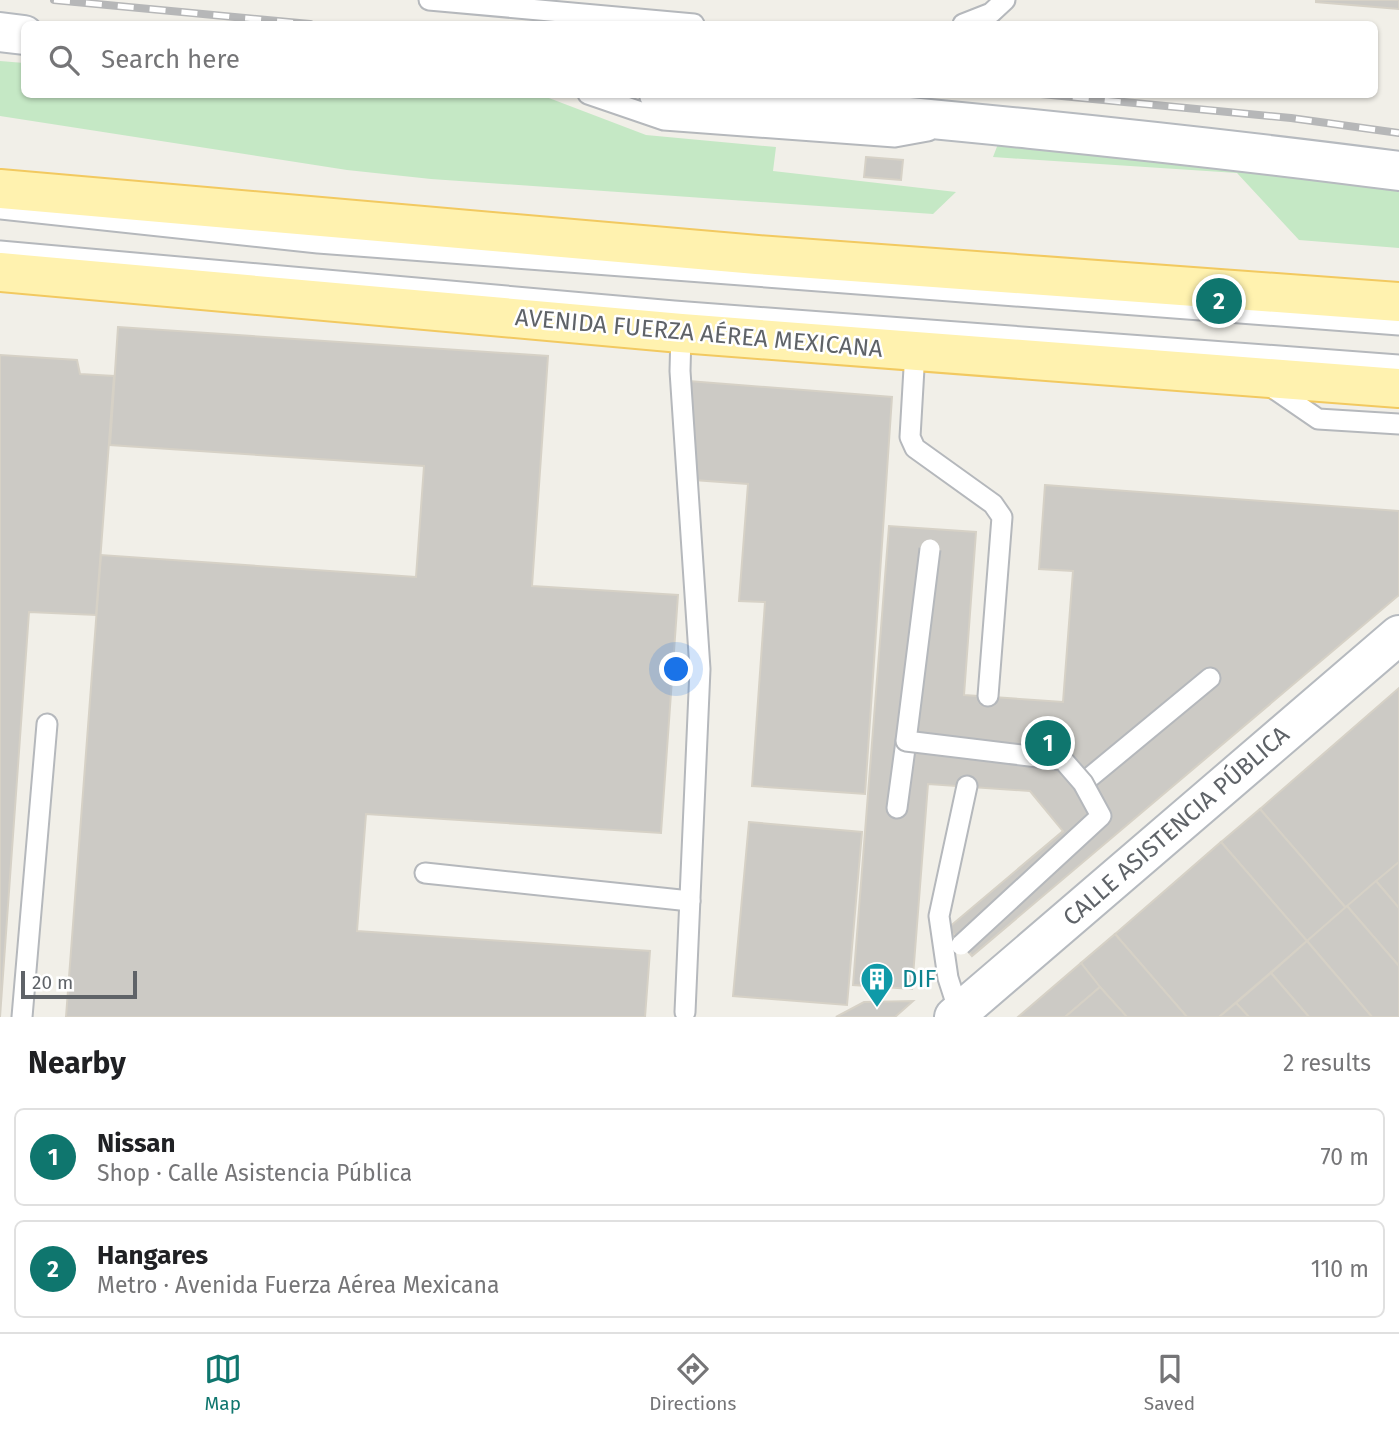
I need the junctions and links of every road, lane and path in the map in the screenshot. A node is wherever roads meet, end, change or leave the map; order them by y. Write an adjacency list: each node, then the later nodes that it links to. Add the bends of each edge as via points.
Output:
1 (429, 0): 3 (lane)
2 (1005, 0): 4 (lane, via 991,13)
3 (661, 21)
4 (970, 21)
5 (0, 33): 6 (street)
6 (21, 35)
7 (600, 98): 9 (lane, via 664,120 894,138)
8 (705, 98): 9 (street)
9 (978, 122): 10 (street)
10 (1399, 172)
11 (0, 189): 15 (main road, via 757,255)
12 (0, 209): 16 (lane, via 318,243)
13 (0, 251): 19 (lane, via 674,311)
14 (0, 272): 17 (main road, AVENIDA FUERZA AÉREA MEXICANA)
15 (1399, 302)
16 (1399, 326)
17 (681, 333): 18 (main road, AVENIDA FUERZA AÉREA MEXICANA); 33 (lane, via 700,669)
18 (915, 351): 20 (main road, AVENIDA FUERZA AÉREA MEXICANA); 26 (lane, via 910,437 915,448 993,504 1002,517)
19 (1399, 365)
20 (1258, 377): 21 (main road, AVENIDA FUERZA AÉREA MEXICANA); 22 (lane, via 1318,419)
21 (1399, 388)
22 (1399, 424)
23 (930, 549): 28 (lane, bridge)
24 (1399, 635): 36 (street, CALLE ASISTENCIA PÚBLICA)
25 (1210, 678): 29 (lane)
26 (988, 696)
27 (47, 724): 37 (lane)
28 (905, 740): 29 (lane, bridge, via 1063,760); 31 (lane)
29 (1083, 783): 34 (lane, bridge, via 1101,816)
30 (967, 786): 34 (lane, via 939,916)
31 (897, 808)
32 (425, 873): 33 (lane)
33 (690, 901): 35 (lane)
34 (945, 960): 36 (lane)
35 (685, 1012)
36 (956, 1014)
37 (22, 1017)

